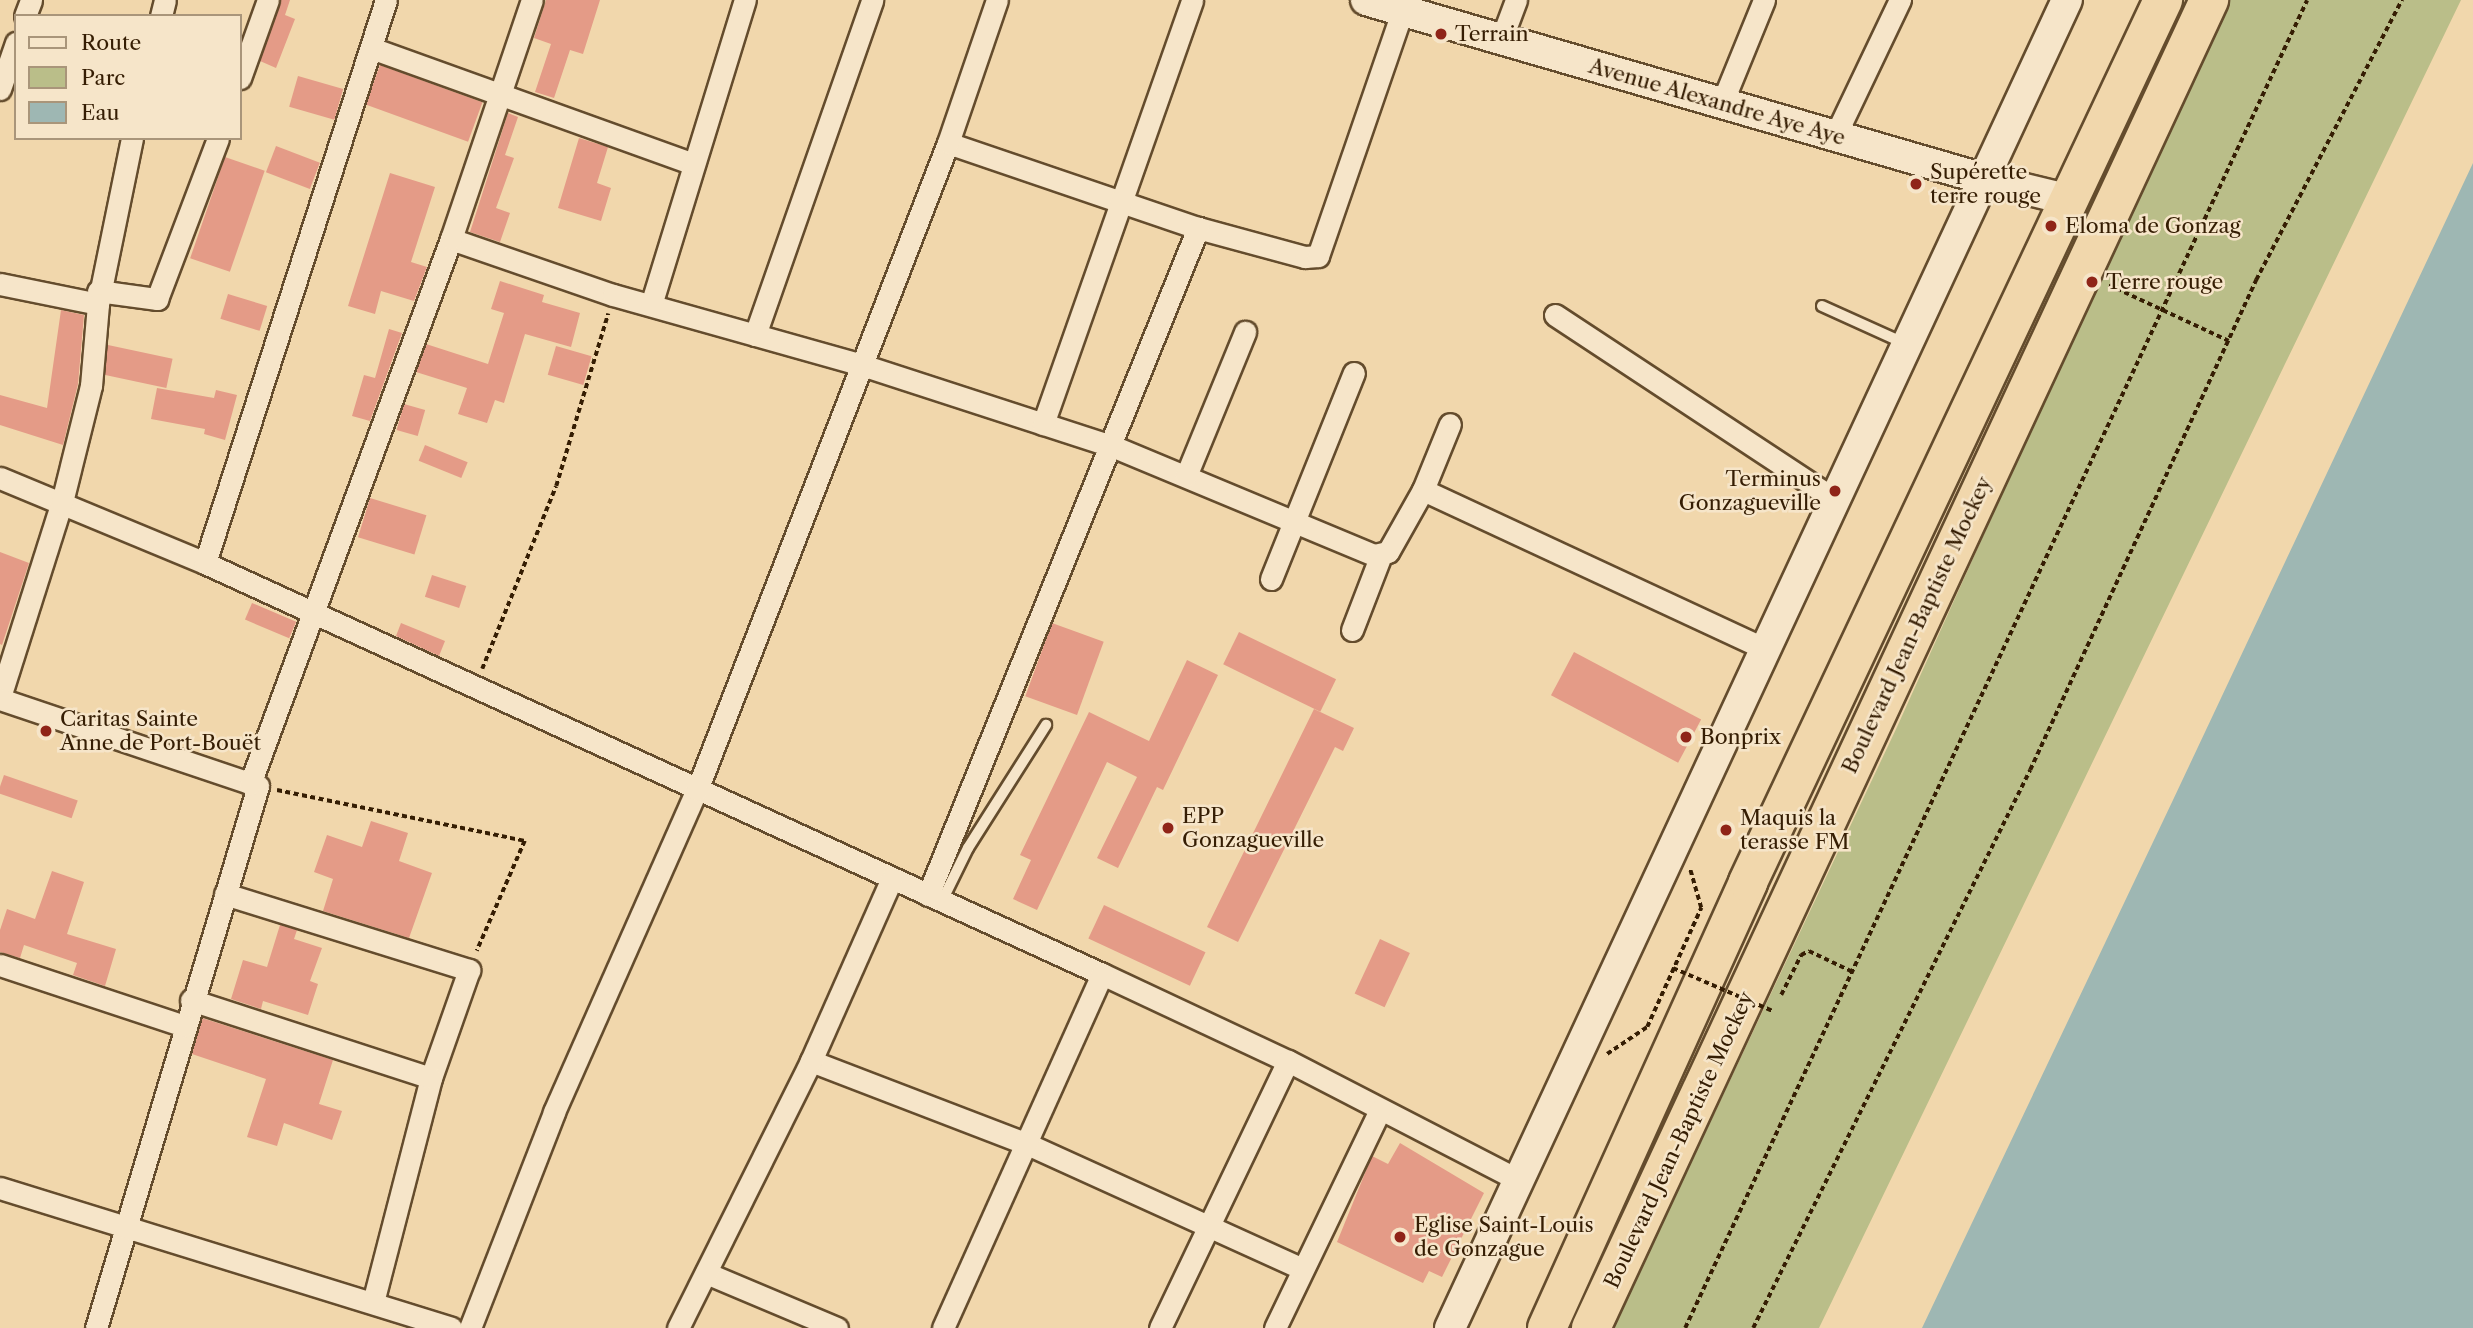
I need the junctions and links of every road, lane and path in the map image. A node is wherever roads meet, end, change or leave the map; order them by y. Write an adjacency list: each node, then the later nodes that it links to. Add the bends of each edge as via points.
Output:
1 (268, 0): 21 (street)
2 (386, 0): 19 (street)
3 (532, 0): 23 (street)
4 (744, 0): 29 (street)
5 (872, 0): 44 (street)
6 (997, 0): 28 (street)
7 (1192, 0): 31 (street)
8 (1366, 0): 17 (street, Avenue Alexandre Aye Aye)
9 (1516, 0): 18 (street)
10 (1764, 0): 24 (street)
11 (1900, 0): 25 (street)
12 (2067, 0): 30 (street)
13 (2163, 0): 32 (highway, Boulevard Jean-Baptiste Mockey)
14 (2209, 0): 35 (highway, Boulevard Jean-Baptiste Mockey)
15 (2307, 0): 41 (path)
16 (2402, 0): 45 (path)
17 (1405, 6): 18 (street, Avenue Alexandre Aye Aye); 33 (street, via 1318,256 1304,257)
18 (1501, 40): 24 (street, Avenue Alexandre Aye Aye)
19 (371, 48): 23 (street); 59 (street)
20 (14, 49): 22 (street)
21 (242, 72)
22 (0, 89)
23 (499, 95): 29 (street); 34 (street)
24 (1722, 103): 25 (street, Avenue Alexandre Aye Aye)
25 (1835, 136): 30 (street, Avenue Alexandre Aye Aye)
26 (132, 140): 38 (street)
27 (217, 140): 38 (street, via 157,299)
28 (948, 142): 31 (street); 47 (street)
29 (694, 164): 39 (street)
30 (1984, 180): 32 (street, Avenue Alexandre Aye Aye); 46 (street)
31 (1123, 199): 33 (street); 49 (street)
32 (2070, 200): 102 (highway, Boulevard Jean-Baptiste Mockey, via 1743,895)
33 (1198, 228): 51 (street)
34 (452, 239): 37 (street); 61 (street)
35 (2084, 269): 41 (path); 103 (highway, Boulevard Jean-Baptiste Mockey)
36 (0, 284): 38 (street)
37 (613, 295): 39 (street); 64 (path, via 556,486)
38 (98, 298): 56 (street, via 91,386)
39 (651, 305): 44 (street)
40 (1822, 306): 46 (lane)
41 (2161, 310): 45 (path); 76 (path)
42 (1555, 316): 55 (street)
43 (1245, 332): 52 (street)
44 (755, 335): 47 (street)
45 (2229, 341): 105 (path, via 2035,758)
46 (1906, 344): 55 (street)
47 (862, 365): 49 (street); 68 (street)
48 (1354, 373): 57 (street)
49 (1043, 424): 51 (street)
50 (1450, 424): 54 (street)
51 (1112, 446): 52 (street); 72 (street)
52 (1186, 476): 57 (street)
53 (0, 478): 56 (street)
54 (1423, 489): 58 (street, via 1388,552); 63 (street)
55 (1834, 499): 63 (street)
56 (62, 502): 59 (street); 65 (street)
57 (1297, 523): 58 (street); 60 (street)
58 (1381, 555): 62 (street)
59 (205, 563): 61 (street)
60 (1271, 579)
61 (314, 615): 64 (street); 67 (street)
62 (1352, 630)
63 (1765, 649): 69 (street)
64 (475, 688): 68 (street)
65 (0, 698): 67 (street)
66 (1046, 725): 72 (lane)
67 (254, 785): 71 (street); 75 (path, via 526,841)
68 (697, 790): 70 (street); 95 (street, via 554,1112)
69 (1667, 858): 74 (path, via 1693,872 1701,908); 86 (street)
70 (892, 878): 72 (street); 80 (street)
71 (225, 894): 75 (street); 78 (street)
72 (935, 898): 77 (street)
73 (0, 965): 79 (street)
74 (1673, 968): 76 (path, bridge, via 1773,1011 1801,956 1810,951); 82 (path, via 1647,1027 1606,1054)
75 (469, 970): 83 (street)
76 (1851, 971): 104 (path)
77 (1102, 974): 81 (street); 85 (street)
78 (191, 1000): 79 (street); 83 (street)
79 (184, 1026): 89 (street)
80 (811, 1061): 85 (street); 91 (street)
81 (1288, 1061): 84 (street); 88 (street)
82 (1601, 1066)
83 (432, 1078): 92 (street)
84 (1380, 1110): 86 (street); 90 (street)
85 (1025, 1143): 88 (street); 98 (street)
86 (1519, 1180): 101 (street)
87 (0, 1188): 89 (street)
88 (1209, 1224): 90 (street); 99 (street)
89 (126, 1226): 92 (street); 93 (street)
90 (1303, 1269): 100 (street)
91 (706, 1273): 96 (street); 97 (street)
92 (373, 1302): 94 (street)
93 (96, 1328)
94 (451, 1328)
95 (470, 1328)
96 (678, 1328)
97 (837, 1328)
98 (943, 1328)
99 (1160, 1328)
100 (1275, 1328)
101 (1450, 1328)
102 (1547, 1328)
103 (1591, 1328)
104 (1685, 1328)
105 (1753, 1328)

